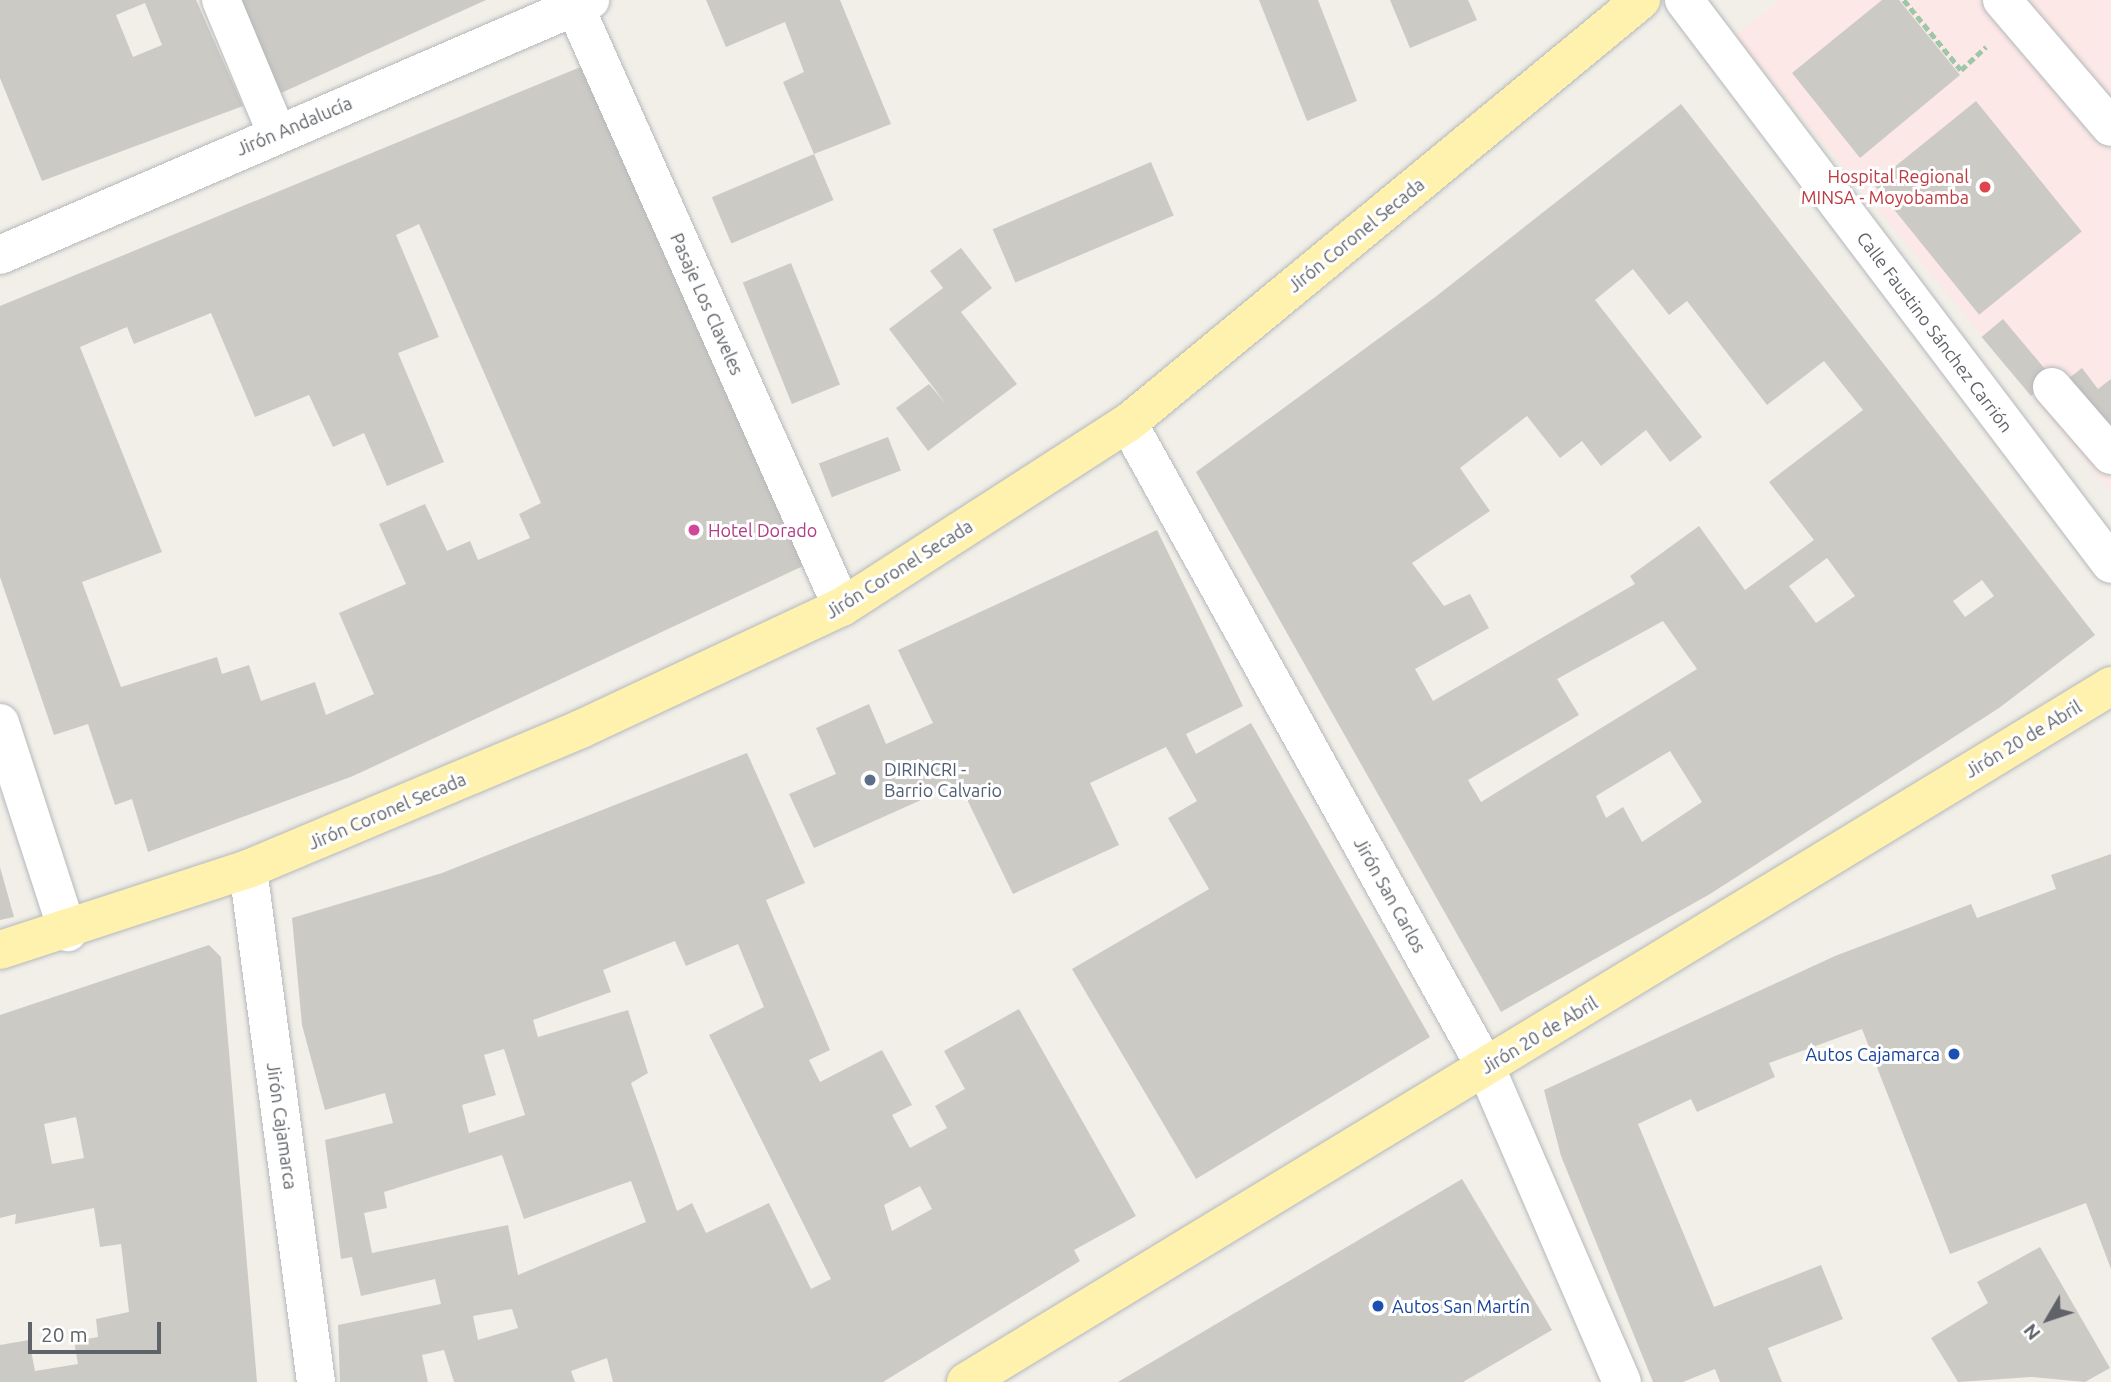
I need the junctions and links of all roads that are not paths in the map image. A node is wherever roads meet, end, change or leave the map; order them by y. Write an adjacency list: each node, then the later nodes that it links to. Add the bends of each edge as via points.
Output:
1 (221, 0): 7 (street)
2 (1641, 0): 10 (main road, Jirón Coronel Secada)
3 (1684, 0): 12 (street, Calle Faustino Sánchez Carrión)
4 (2002, 0): 6 (street)
5 (579, 2): 7 (street, Jirón Andalucía); 13 (street, Pasaje Los Claveles)
6 (2111, 127)
7 (277, 134): 8 (street, Jirón Andalucía)
8 (0, 256)
9 (2052, 387): 11 (street)
10 (1128, 423): 13 (main road, Jirón Coronel Secada); 19 (street, Jirón San Carlos)
11 (2111, 456)
12 (2111, 564)
13 (842, 607): 16 (main road, Jirón Coronel Secada, via 581,729)
14 (2111, 685): 19 (main road, Jirón 20 de Abril)
15 (0, 723): 17 (street)
16 (248, 869): 17 (main road, Jirón Coronel Secada); 20 (street, Jirón Cajamarca)
17 (68, 932): 18 (main road, Jirón Coronel Secada)
18 (0, 950)
19 (1486, 1068): 21 (main road, Jirón 20 de Abril); 22 (street, Jirón San Carlos)
20 (316, 1382)
21 (966, 1382)
22 (1622, 1382)

